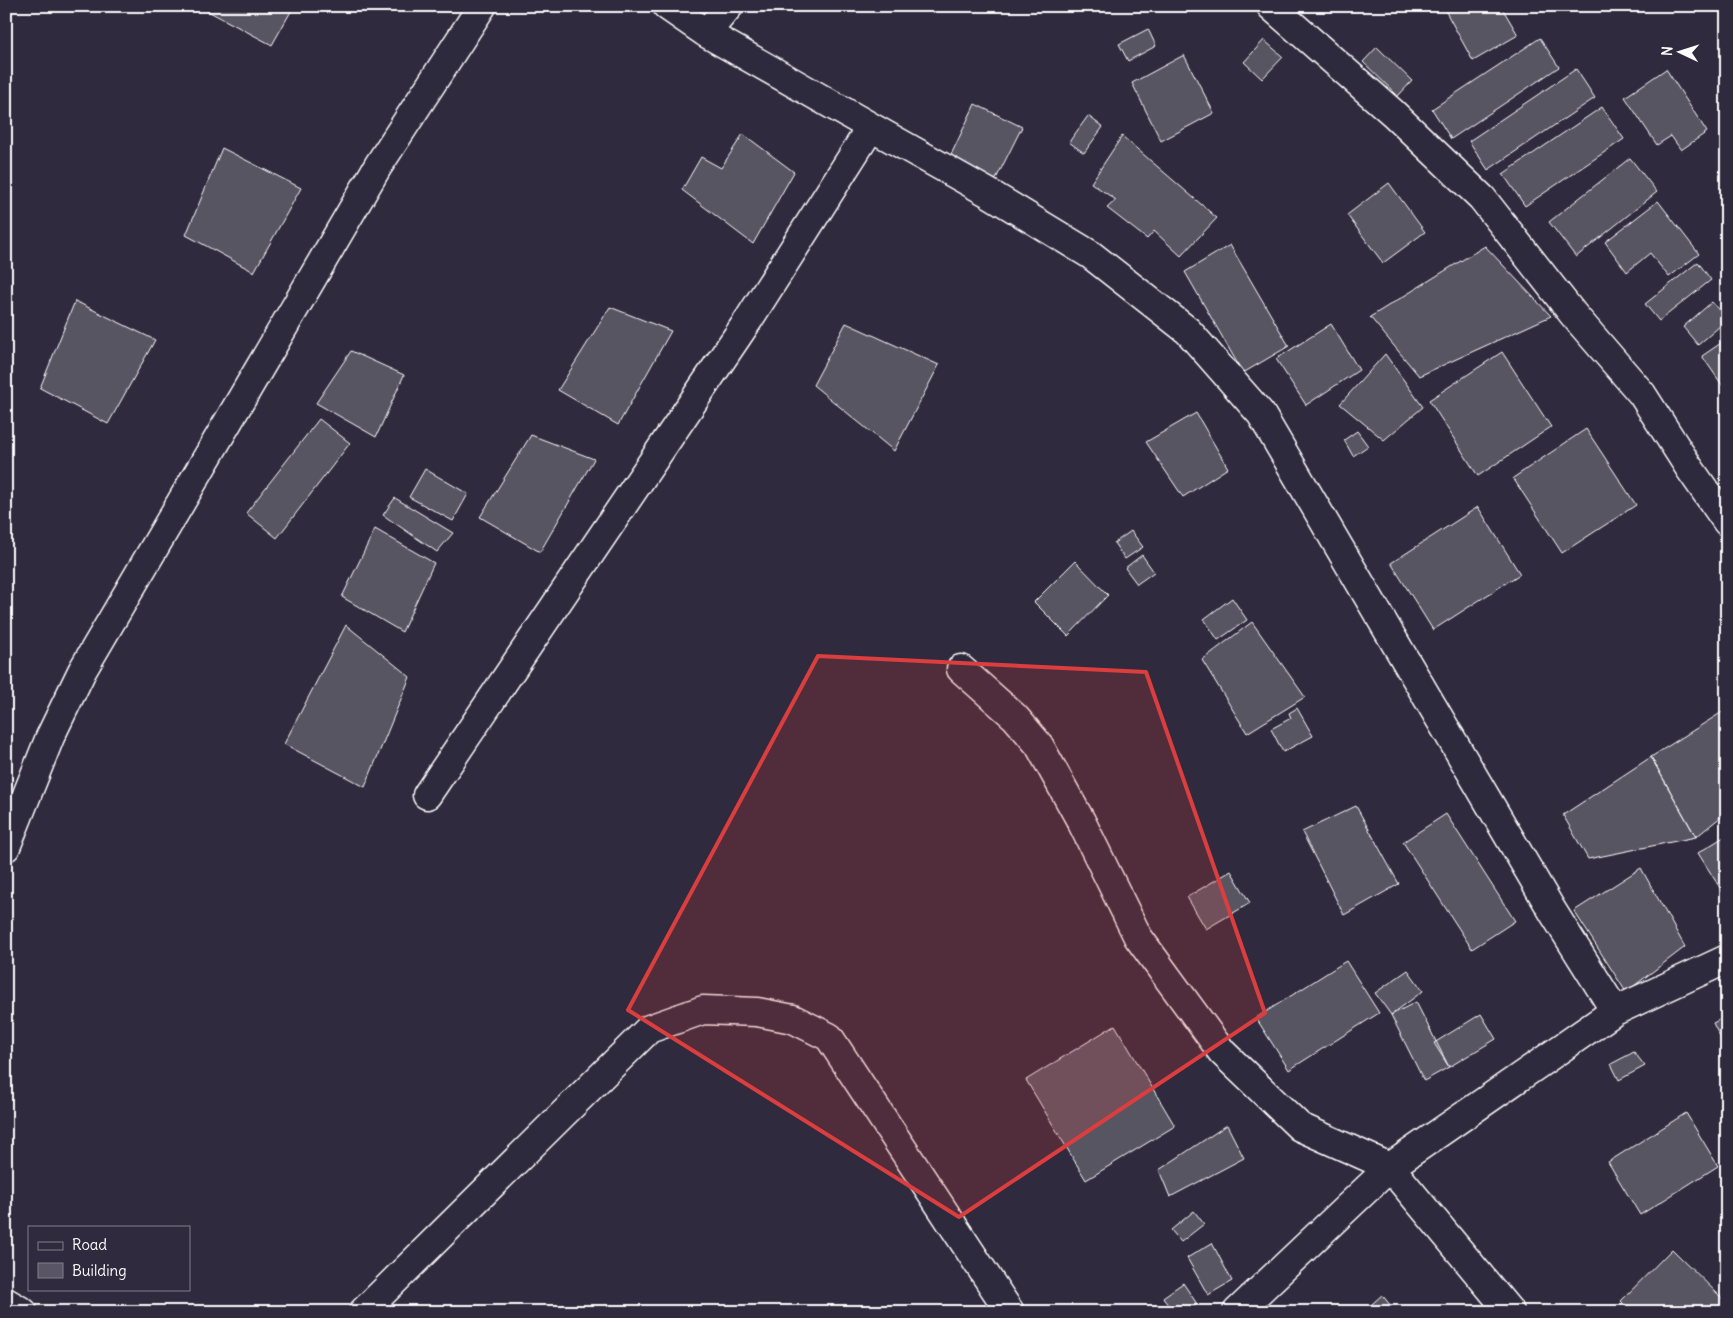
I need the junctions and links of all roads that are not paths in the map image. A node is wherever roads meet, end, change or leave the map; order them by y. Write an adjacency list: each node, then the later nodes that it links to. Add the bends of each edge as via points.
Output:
1 (482, 6): 10 (street, via 378,166 82,671 50,737)
2 (668, 6): 5 (street)
3 (729, 6): 5 (street)
4 (1271, 6): 7 (street, via 1393,113 1482,198 1573,314 1642,394)
5 (706, 34): 6 (street)
6 (871, 127): 9 (street, via 749,319); 12 (street, via 1091,255 1188,331 1261,414 1553,912)
7 (1727, 522)
8 (961, 670): 13 (street, via 1015,717 1039,745 1138,937 1222,1052 1300,1127)
9 (427, 795)
10 (6, 847)
11 (1727, 959): 12 (street)
12 (1615, 1011): 13 (street)
13 (1390, 1167): 18 (street); 19 (street)
14 (6, 1302): 15 (street)
15 (23, 1312)
16 (363, 1312): 17 (street, via 649,1029 703,1010 757,1012 793,1019 829,1037)
17 (1010, 1312)
18 (1237, 1312)
19 (1510, 1312)

